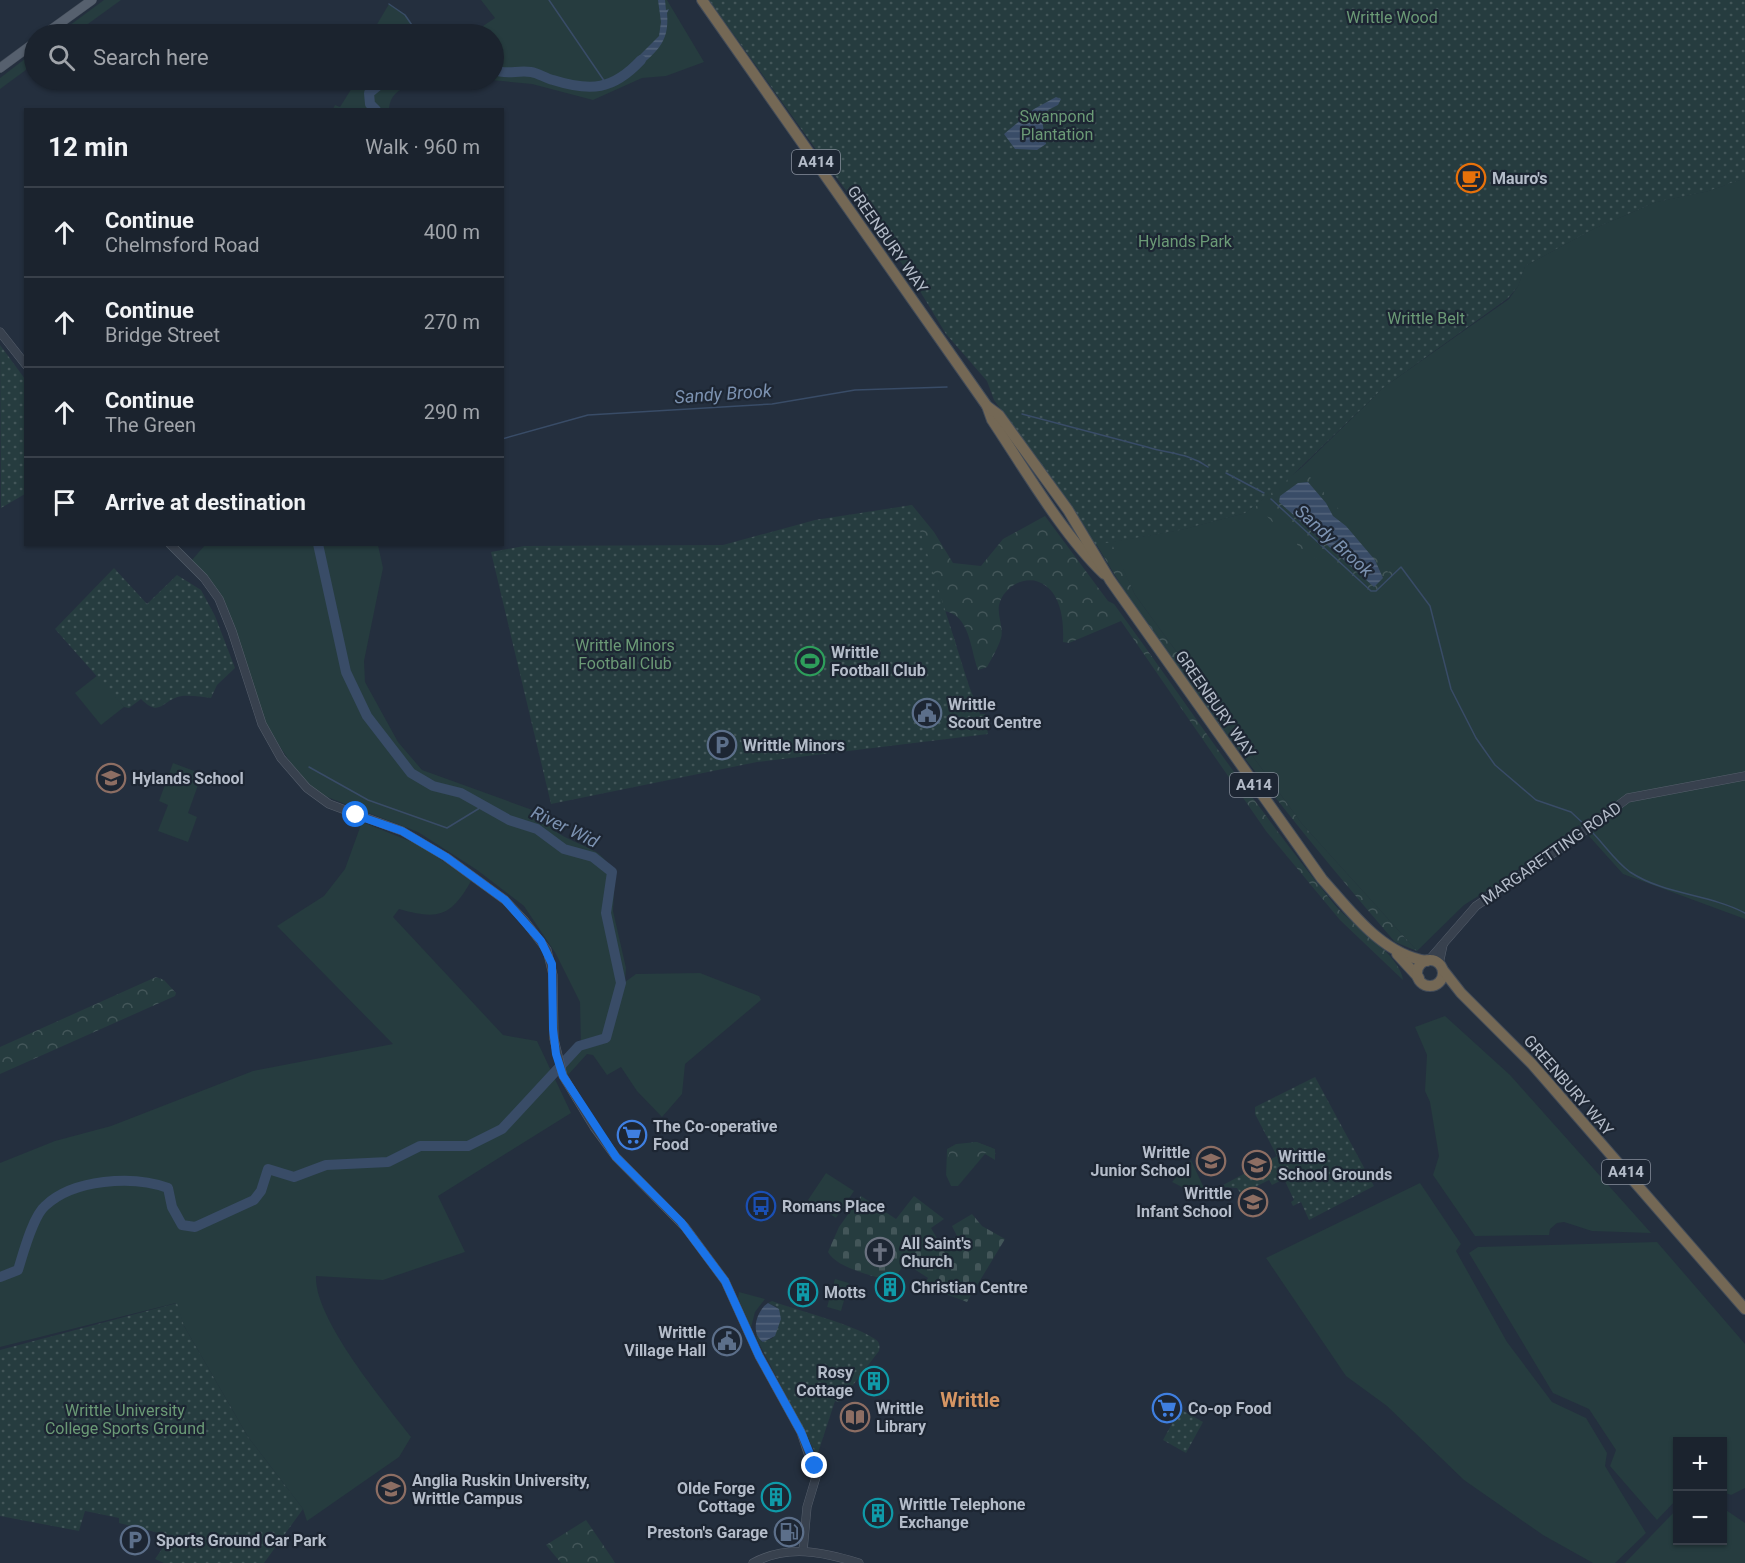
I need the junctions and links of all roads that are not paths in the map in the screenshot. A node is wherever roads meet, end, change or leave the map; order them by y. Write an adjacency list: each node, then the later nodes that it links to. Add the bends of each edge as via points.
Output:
1 (92, 0): 3 (main road)
2 (702, 0): 10 (highway, GREENBURY WAY / A414, via 987,406 999,416 1064,505 1110,580 1296,845 1353,912)
3 (59, 24)
4 (24, 50): 5 (main road)
5 (0, 68)
6 (0, 332): 7 (street)
7 (24, 362)
8 (172, 546): 16 (street, via 212,588 232,631 262,724 281,758 307,788 329,804 422,841 505,900 541,941 552,964 553,1029 561,1072 616,1157 679,1220 725,1281 759,1356 798,1425 813,1461 816,1482 807,1507)
9 (1745, 776): 11 (street, MARGARETTING ROAD, via 1628,798 1482,901 1443,944)
10 (1394, 950): 11 (highway, GREENBURY WAY / A414); 12 (highway, GREENBURY WAY / A414)
11 (1434, 964): 12 (highway, via 1418,969); 13 (highway); 14 (highway, GREENBURY WAY / A414)
12 (1419, 978): 13 (highway, GREENBURY WAY, via 1427,985)
13 (1438, 983): 14 (highway, GREENBURY WAY / A414)
14 (1461, 993): 15 (highway, GREENBURY WAY / A414, via 1532,1064)
15 (1745, 1309)
16 (803, 1551): 17 (street, via 781,1552); 18 (street, via 822,1552)
17 (753, 1563)
18 (859, 1563)

